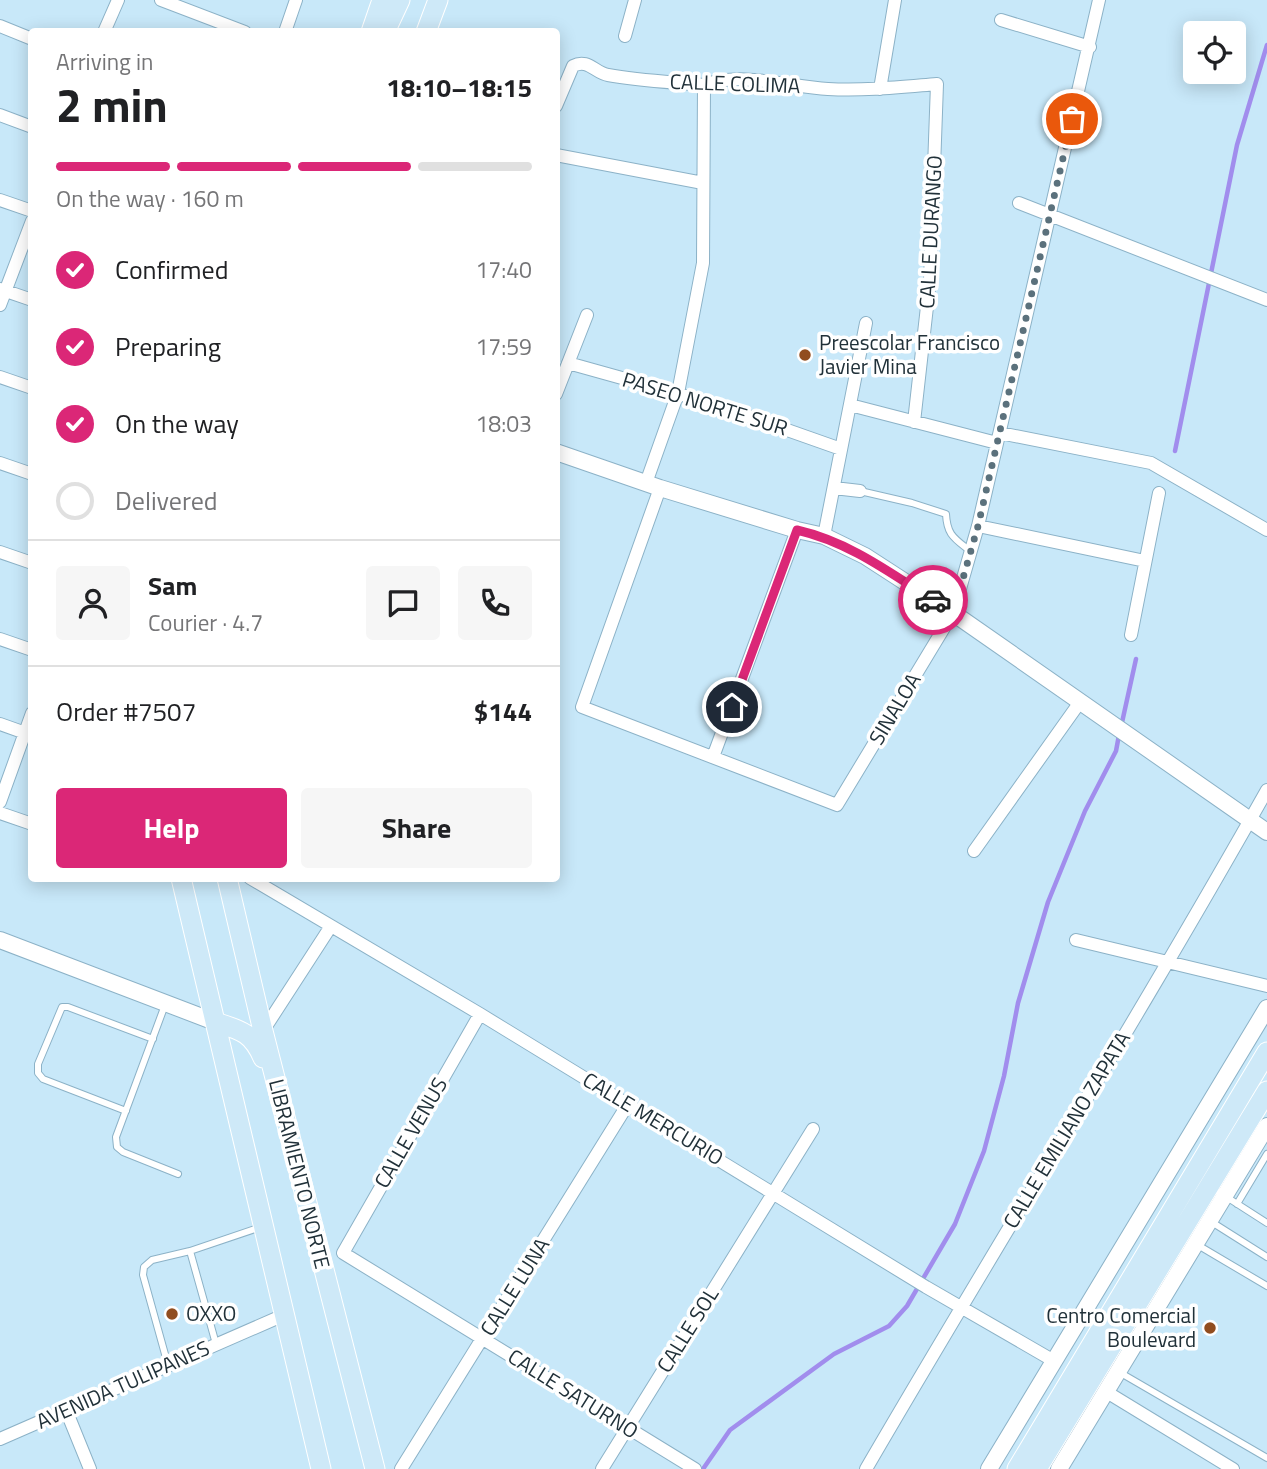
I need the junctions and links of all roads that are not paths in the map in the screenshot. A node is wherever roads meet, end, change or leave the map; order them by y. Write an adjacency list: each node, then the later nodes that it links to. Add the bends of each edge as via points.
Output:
1 (118, 0): 12 (street)
2 (161, 0): 13 (street)
3 (296, 0): 14 (street)
4 (382, 0): 15 (main road)
5 (401, 0): 16 (main road); 17 (main road)
6 (438, 0): 18 (main road)
7 (635, 0): 19 (street)
8 (895, 0): 24 (street)
9 (1099, 0): 21 (street, SINALOA)
10 (1001, 20): 21 (street)
11 (0, 26): 20 (street)
12 (106, 28)
13 (234, 28)
14 (286, 28)
15 (372, 28)
16 (387, 28)
17 (395, 28)
18 (428, 28)
19 (625, 36)
20 (28, 37)
21 (1090, 47): 33 (street, SINALOA)
22 (937, 84): 24 (street, CALLE COLIMA); 47 (street, CALLE DURANGO, via 930,281)
23 (704, 85): 24 (street, CALLE COLIMA, via 762,81 827,89); 25 (street, CALLE COLIMA, via 605,75 578,63); 29 (street)
24 (880, 89)
25 (560, 97)
26 (0, 116): 27 (street)
27 (28, 126)
28 (560, 156): 29 (street)
29 (703, 183): 45 (street, via 703,263)
30 (0, 200): 32 (street)
31 (1019, 203): 33 (street)
32 (28, 210)
33 (1049, 216): 37 (street); 48 (street, SINALOA)
34 (28, 230): 35 (street)
35 (3, 289): 36 (street); 38 (street)
36 (28, 298)
37 (1267, 300)
38 (0, 305)
39 (587, 315): 41 (street)
40 (866, 323): 46 (street)
41 (568, 363): 43 (street); 45 (street, PASEO NORTE SUR)
42 (0, 377): 44 (street)
43 (560, 384)
44 (28, 387)
45 (678, 393): 49 (street, PASEO NORTE SUR); 53 (street)
46 (850, 405): 47 (street); 49 (street)
47 (914, 422): 48 (street)
48 (998, 438): 57 (street, SINALOA); 59 (street, via 1151,463)
49 (841, 449): 54 (street)
50 (560, 453): 53 (street)
51 (0, 463): 52 (street)
52 (28, 473)
53 (653, 485): 58 (street); 72 (street, via 582,707)
54 (834, 488): 55 (street); 60 (street)
55 (860, 491): 61 (lane, via 946,514 950,534)
56 (1159, 493): 63 (street)
57 (978, 526): 61 (street, SINALOA); 63 (street)
58 (797, 530): 60 (street); 72 (street)
59 (1267, 530)
60 (824, 537): 65 (street, via 865,556)
61 (970, 551): 65 (street, SINALOA)
62 (0, 552): 64 (street)
63 (1145, 561): 66 (street)
64 (28, 562)
65 (953, 613): 69 (street); 72 (street, SINALOA, via 837,805)
66 (1131, 635)
67 (0, 639): 68 (street)
68 (28, 649)
69 (1080, 702): 76 (street); 79 (street)
70 (0, 723): 71 (street)
71 (28, 734): 74 (street)
72 (713, 757)
73 (1267, 790): 76 (street, CALLE EMILIANO ZAPATA)
74 (0, 802)
75 (0, 813): 77 (street)
76 (1249, 821): 78 (street); 86 (street, CALLE EMILIANO ZAPATA)
77 (28, 823)
78 (1267, 832)
79 (974, 851)
80 (182, 882): 91 (main road)
81 (228, 882): 92 (main road, LIBRAMIENTO NORTE)
82 (257, 882): 83 (street, CALLE MERCURIO)
83 (331, 926): 90 (street, CALLE MERCURIO); 92 (street)
84 (0, 940): 88 (street)
85 (1076, 940): 86 (street)
86 (1169, 961): 87 (street); 115 (street, CALLE EMILIANO ZAPATA)
87 (1267, 986)
88 (166, 1003): 91 (street); 93 (lane)
89 (1267, 1008): 102 (street)
90 (480, 1014): 96 (street, CALLE MERCURIO); 112 (street, CALLE VENUS)
91 (215, 1021): 100 (main road, via 245,1032 256,1043 280,1129); 109 (main road)
92 (262, 1031): 100 (main road, LIBRAMIENTO NORTE)
93 (153, 1039): 97 (lane); 97 (lane, via 62,1007 38,1064 43,1079)
94 (1267, 1052): 105 (main road)
95 (1267, 1091): 105 (main road)
96 (628, 1104): 106 (street, CALLE MERCURIO); 117 (street, CALLE LUNA)
97 (126, 1111): 103 (lane, via 117,1147)
98 (1267, 1126): 105 (street)
99 (813, 1129): 106 (street, CALLE SOL)
100 (290, 1136): 130 (main road, LIBRAMIENTO NORTE)
101 (1267, 1154): 105 (lane)
102 (1174, 1162): 104 (street); 105 (lane)
103 (177, 1174)
104 (1162, 1183): 107 (lane); 119 (street)
105 (1216, 1190): 107 (main road); 108 (lane)
106 (774, 1192): 115 (street, CALLE MERCURIO); 124 (street, CALLE SOL)
107 (1194, 1209): 110 (street); 113 (lane); 135 (main road); 136 (main road)
108 (1267, 1223)
109 (263, 1227): 111 (lane); 116 (main road)
110 (1195, 1243): 114 (lane); 121 (street)
111 (190, 1251): 118 (lane); 120 (lane, via 152,1260 144,1267)
112 (343, 1253): 117 (street, CALLE SATURNO)
113 (1267, 1257)
114 (1267, 1286)
115 (960, 1307): 119 (street, CALLE MERCURIO); 133 (street, CALLE EMILIANO ZAPATA)
116 (284, 1315): 118 (street, AVENIDA TULIPANES); 129 (main road)
117 (483, 1339): 124 (street, CALLE SATURNO); 131 (street, CALLE LUNA)
118 (216, 1344): 120 (street, AVENIDA TULIPANES)
119 (1054, 1361): 134 (street)
120 (168, 1365): 123 (street, AVENIDA TULIPANES)
121 (1117, 1371): 122 (street); 126 (lane)
122 (1105, 1391): 137 (street); 138 (street)
123 (65, 1410): 125 (street, AVENIDA TULIPANES); 128 (street)
124 (627, 1428): 127 (street, CALLE SATURNO); 132 (street, CALLE SOL)
125 (0, 1439)
126 (1267, 1458)
127 (691, 1466)
128 (90, 1469)
129 (321, 1469)
130 (374, 1469)
131 (401, 1469)
132 (602, 1469)
133 (866, 1469)
134 (989, 1469)
135 (1017, 1469)
136 (1037, 1469)
137 (1059, 1469)
138 (1233, 1469)

